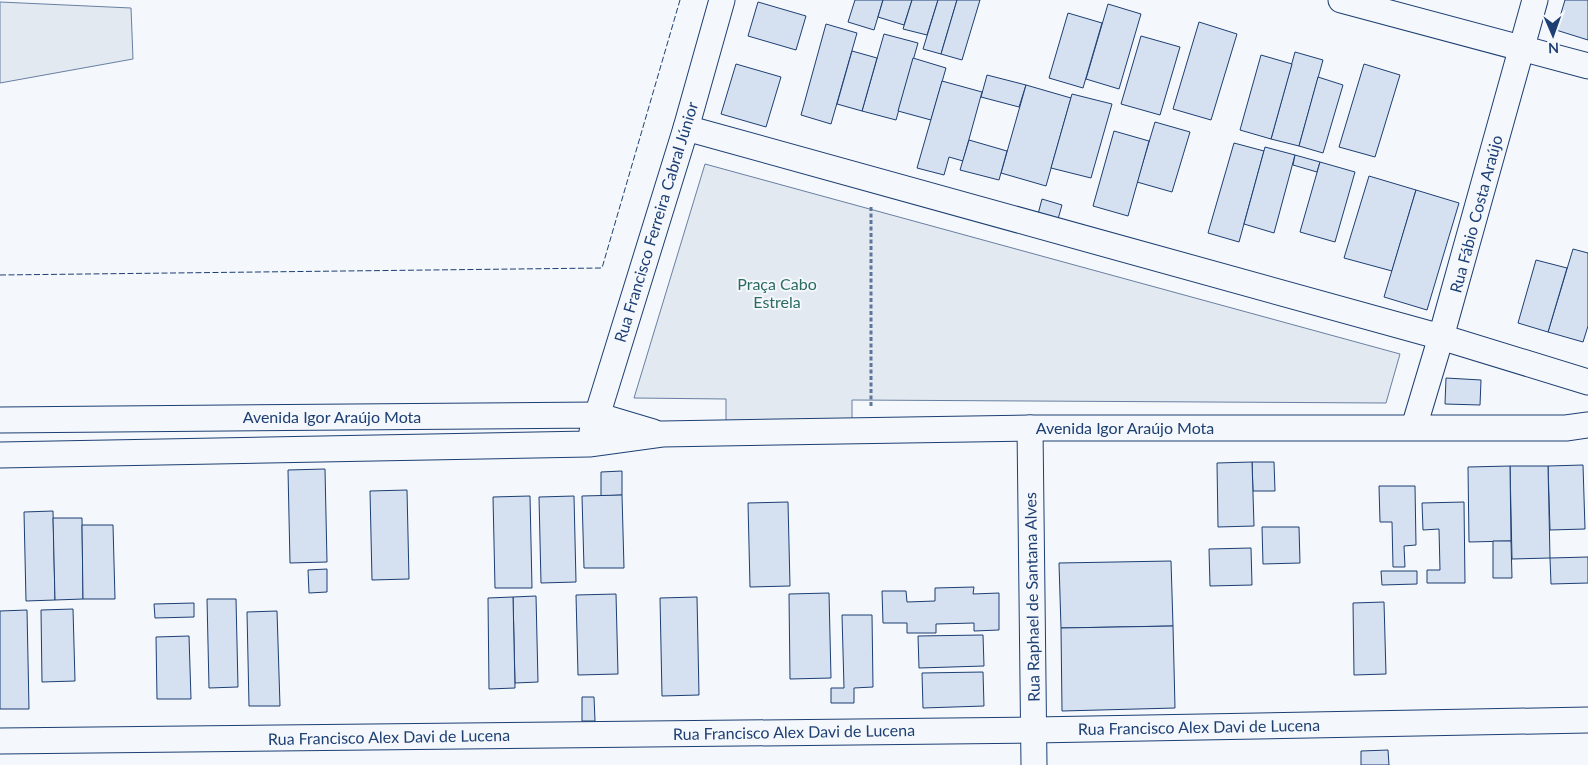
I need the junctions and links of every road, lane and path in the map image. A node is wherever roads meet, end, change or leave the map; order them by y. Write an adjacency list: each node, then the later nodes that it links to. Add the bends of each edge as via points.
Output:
1 (722, 0): 6 (street, Rua Francisco Ferreira Cabral Júnior)
2 (1341, 0): 4 (street)
3 (1535, 0): 4 (street, Rua Fábio Costa Araújo)
4 (1522, 47): 5 (street); 8 (street, Rua Fábio Costa Araújo)
5 (1588, 66)
6 (686, 128): 7 (street); 10 (street, Rua Francisco Ferreira Cabral Júnior)
7 (870, 179): 8 (street); 15 (path)
8 (1442, 337): 9 (street); 13 (street, Rua Fábio Costa Araújo)
9 (1588, 382)
10 (596, 415): 11 (street, Avenida Igor Araújo Mota); 16 (street, Avenida Igor Araújo Mota); 17 (street, Rua Francisco Ferreira Cabral Júnior)
11 (0, 420)
12 (1588, 425): 13 (street, Avenida Igor Araújo Mota, via 1566,428)
13 (1414, 427): 14 (street, Avenida Igor Araújo Mota)
14 (1030, 428): 15 (street, Avenida Igor Araújo Mota); 20 (street, Rua Raphael de Santana Alves)
15 (871, 431): 16 (street, Avenida Igor Araújo Mota)
16 (662, 434): 17 (street, Avenida Igor Araújo Mota)
17 (589, 444): 18 (street, Avenida Igor Araújo Mota)
18 (0, 455)
19 (1588, 720): 20 (street, Rua Francisco Alex Davi de Lucena)
20 (1034, 730): 21 (street, Rua Francisco Alex Davi de Lucena); 22 (street, Rua Raphael de Santana Alves)
21 (0, 741)
22 (1034, 765)

